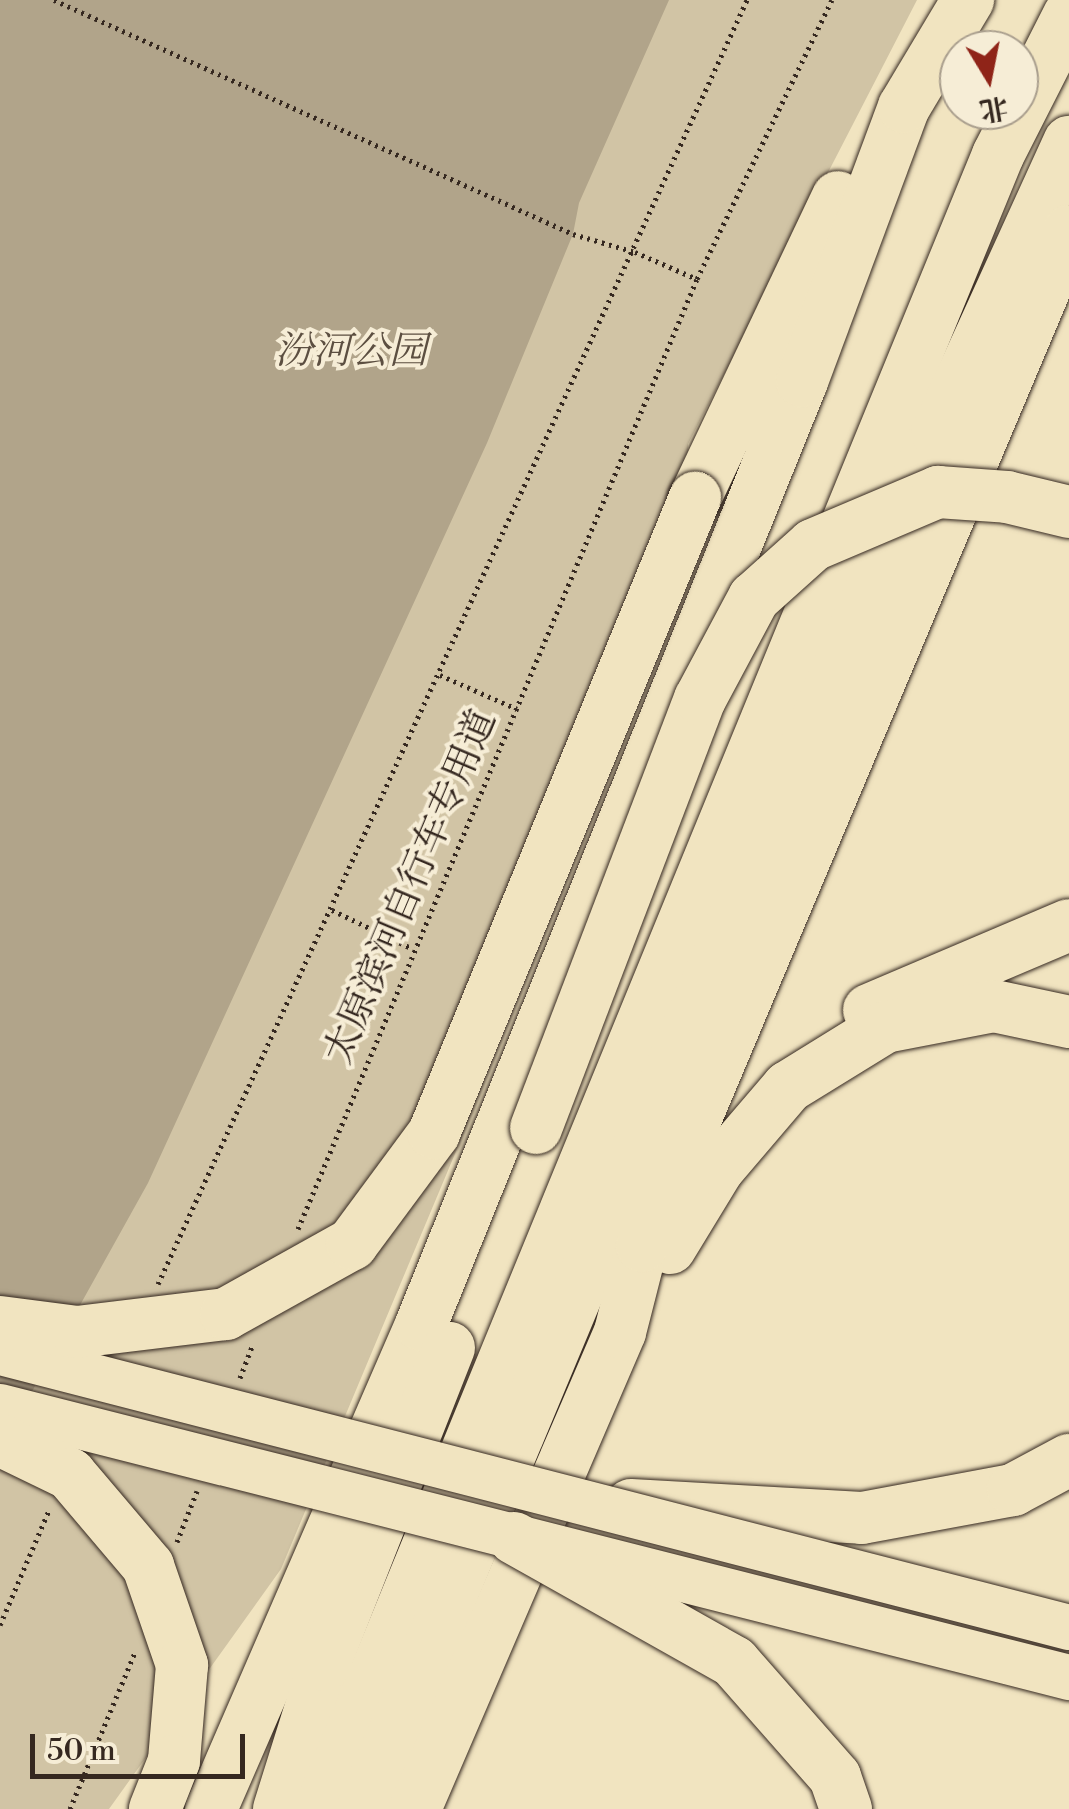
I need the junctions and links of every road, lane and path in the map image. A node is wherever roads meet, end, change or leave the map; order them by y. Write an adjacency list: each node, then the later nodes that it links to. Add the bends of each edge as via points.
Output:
1 (54, 0): 8 (path, via 574,234)
2 (747, 0): 8 (path)
3 (832, 0): 9 (path, 太原滨河自行车专用道)
4 (968, 0): 20 (highway, bridge, via 844,184 695,498 434,1133 352,1244 226,1314 77,1332); 40 (highway, via 904,108 802,381 422,1325)
5 (1069, 15): 42 (highway, via 998,155)
6 (1069, 142): 43 (highway, via 936,432)
7 (1069, 231): 21 (highway, via 642,1246)
8 (635, 252): 9 (path); 11 (path)
9 (697, 279): 12 (path, 太原滨河自行车专用道)
10 (1069, 512): 41 (highway, bridge, via 1007,497 938,492 878,512 813,545 754,598 700,699 324,1665)
11 (440, 675): 12 (path); 13 (path)
12 (518, 709): 15 (path, 太原滨河自行车专用道)
13 (332, 910): 15 (path); 19 (path)
14 (1069, 926): 17 (highway, via 876,1004)
15 (413, 950): 18 (path, 太原滨河自行车专用道)
16 (1069, 1022): 17 (highway, via 994,1006 885,1027)
17 (788, 1087): 21 (highway, via 718,1169)
18 (292, 1246)
19 (154, 1292)
20 (0, 1322)
21 (620, 1331): 37 (highway)
22 (256, 1338): 24 (path)
23 (0, 1352): 29 (main road, bridge)
24 (234, 1393)
25 (0, 1406): 31 (main road, bridge)
26 (0, 1440): 39 (highway, bridge, via 70,1474 148,1566 182,1665 174,1761)
27 (1069, 1460): 29 (highway, bridge, via 1013,1490 862,1518)
28 (199, 1486): 32 (path)
29 (578, 1501): 34 (main road, bridge)
30 (52, 1504): 33 (path)
31 (514, 1538): 36 (main road, bridge); 46 (highway, bridge, via 734,1662 835,1777)
32 (170, 1560)
33 (0, 1626)
34 (1069, 1627)
35 (142, 1634): 38 (path)
36 (1069, 1677)
37 (450, 1728): 44 (highway); 45 (highway)
38 (70, 1809)
39 (155, 1809)
40 (211, 1809)
41 (279, 1809)
42 (320, 1809)
43 (362, 1809)
44 (415, 1809)
45 (438, 1809)
46 (846, 1809)

